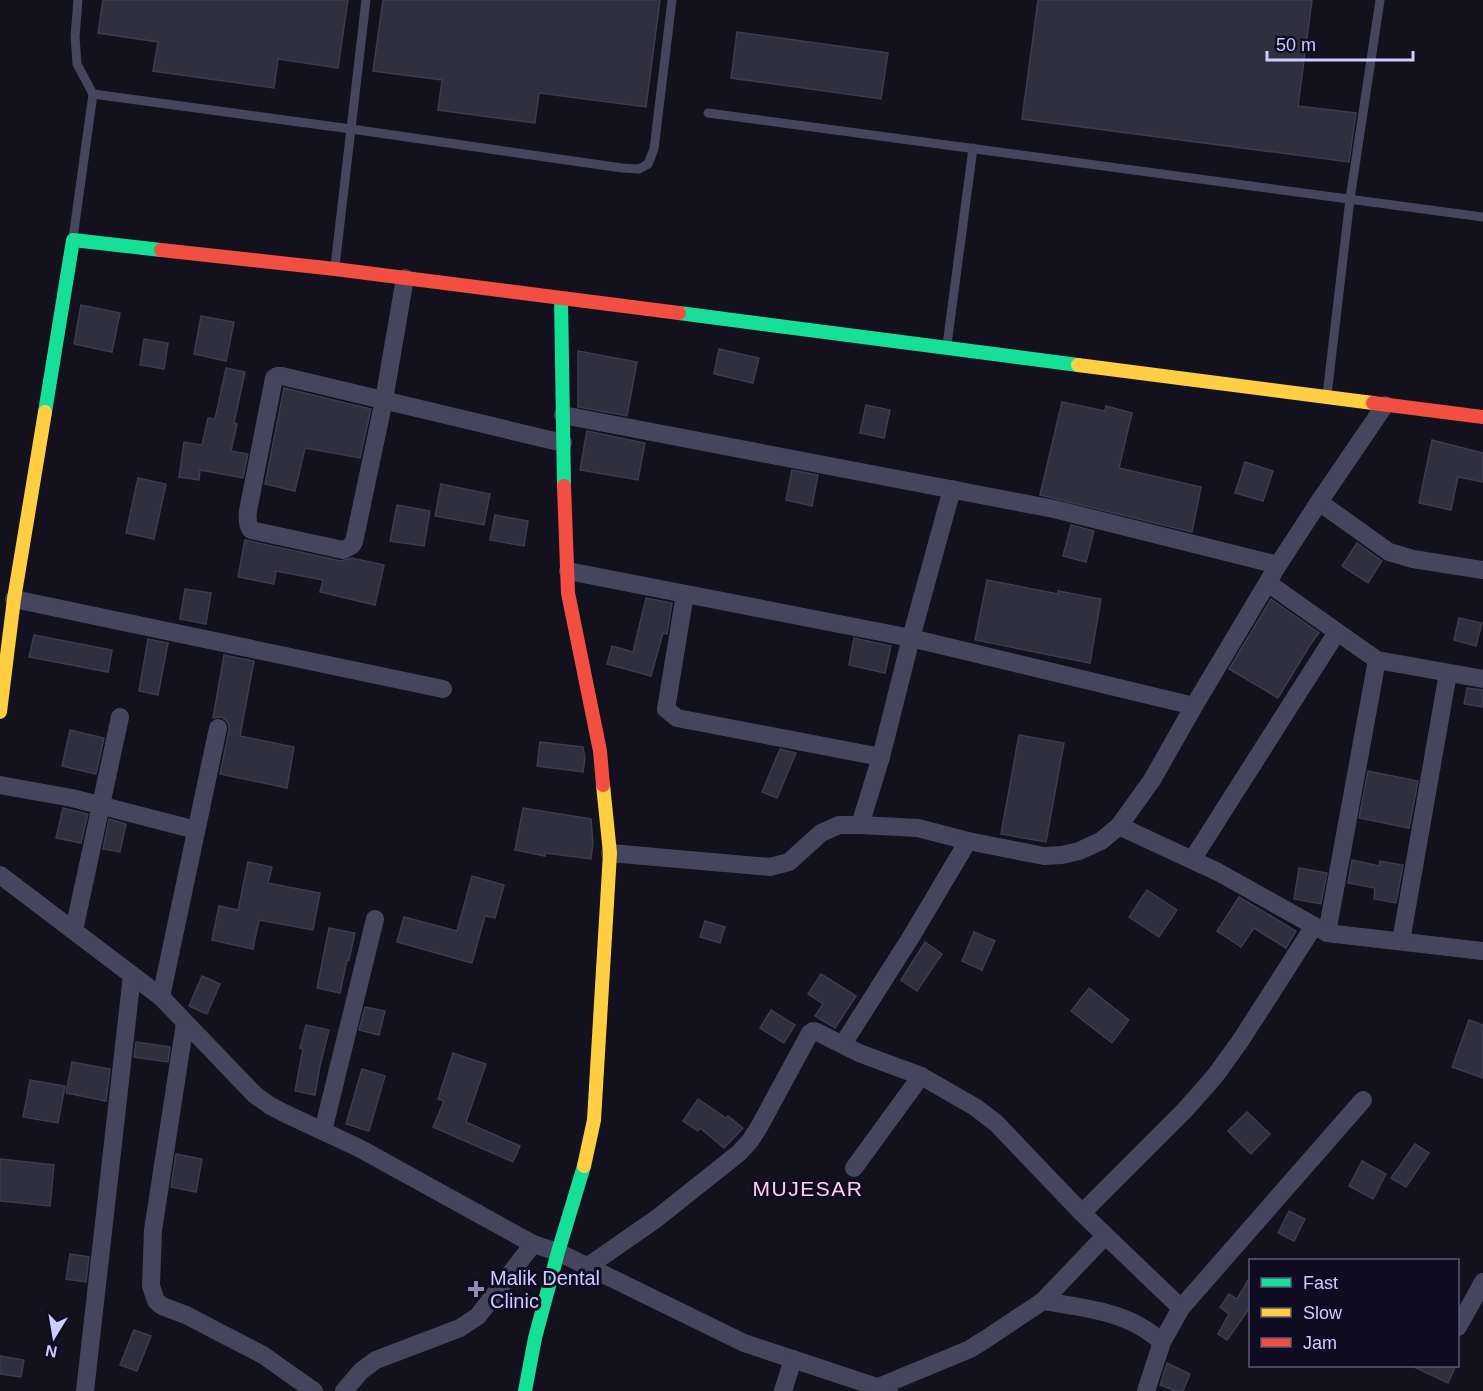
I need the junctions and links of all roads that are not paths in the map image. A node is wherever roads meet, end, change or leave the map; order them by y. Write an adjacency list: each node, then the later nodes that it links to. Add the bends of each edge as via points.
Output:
1 (78, 0): 5 (lane, via 77,64)
2 (366, 0): 7 (lane)
3 (672, 0): 7 (lane, via 654,149 648,164 639,169)
4 (1380, 0): 9 (lane)
5 (93, 94): 7 (lane); 11 (lane)
6 (708, 113): 8 (lane)
7 (351, 129): 12 (lane)
8 (974, 148): 9 (lane); 15 (lane)
9 (1350, 199): 10 (lane); 16 (lane)
10 (1483, 217)
11 (73, 240): 12 (street); 29 (street)
12 (334, 269): 13 (street)
13 (405, 278): 14 (street); 17 (street)
14 (561, 298): 15 (street); 19 (street)
15 (946, 348): 16 (street)
16 (1327, 397): 18 (street)
17 (384, 400): 17 (street, via 282,376 274,378 248,511 251,530 343,550 351,546); 21 (street)
18 (1385, 405): 20 (street); 23 (street)
19 (563, 415): 21 (street); 22 (street)
20 (1483, 417)
21 (563, 443): 26 (street)
22 (952, 489): 24 (street, via 1054,508); 31 (street)
23 (1319, 502): 24 (street); 25 (street, via 1389,552)
24 (1278, 565): 27 (street)
25 (1483, 570)
26 (568, 571): 28 (street); 47 (street, via 568,593 600,751)
27 (1268, 583): 30 (street); 36 (street)
28 (685, 594): 31 (street); 40 (street, via 666,709 670,714)
29 (14, 599): 35 (street); 37 (street)
30 (1337, 632): 32 (street); 48 (street)
31 (911, 638): 36 (street); 40 (street)
32 (1377, 660): 33 (street); 51 (street)
33 (1448, 673): 34 (street); 53 (street)
34 (1483, 679)
35 (443, 689)
36 (1194, 706): 44 (street, via 1152,780)
37 (0, 712)
38 (120, 717): 42 (street)
39 (218, 728): 45 (street)
40 (881, 757): 43 (street)
41 (0, 785): 42 (street)
42 (102, 806): 45 (street); 52 (street)
43 (860, 825): 46 (street, via 918,828); 47 (street, via 829,829 789,862 770,867)
44 (1119, 826): 46 (street, via 1101,841 1062,855 1044,856); 48 (street)
45 (196, 830): 56 (street)
46 (968, 842): 58 (street)
47 (610, 853): 66 (street, via 594,1120)
48 (1192, 860): 51 (street)
49 (0, 875): 52 (street)
50 (375, 919): 61 (street)
51 (1321, 929): 53 (street); 63 (street, via 1215,1076)
52 (74, 930): 55 (street)
53 (1401, 941): 54 (street)
54 (1483, 951)
55 (132, 975): 56 (street); 75 (street)
56 (161, 997): 57 (street)
57 (185, 1023): 61 (street, via 255,1095); 76 (street, via 153,1230 152,1293 162,1306 263,1355)
58 (843, 1044): 59 (street); 67 (street, via 817,1032 810,1033 759,1126 739,1153 656,1219)
59 (921, 1076): 62 (street); 63 (street, via 996,1123)
60 (1363, 1100): 70 (street)
61 (324, 1131): 65 (street)
62 (854, 1168)
63 (1082, 1213): 64 (street)
64 (1105, 1236): 69 (street); 70 (street)
65 (532, 1244): 66 (street); 77 (street, via 470,1323 376,1360)
66 (558, 1252): 67 (street); 78 (street)
67 (586, 1266): 73 (street, via 744,1343)
68 (1483, 1282): 71 (street)
69 (1043, 1301): 72 (street, via 1124,1318); 74 (street, via 970,1349)
70 (1181, 1308): 72 (street)
71 (1459, 1325)
72 (1162, 1342): 80 (street)
73 (793, 1359): 74 (street); 79 (street)
74 (883, 1389)
75 (85, 1391)
76 (314, 1391)
77 (344, 1391)
78 (525, 1391)
79 (783, 1391)
80 (1146, 1391)

